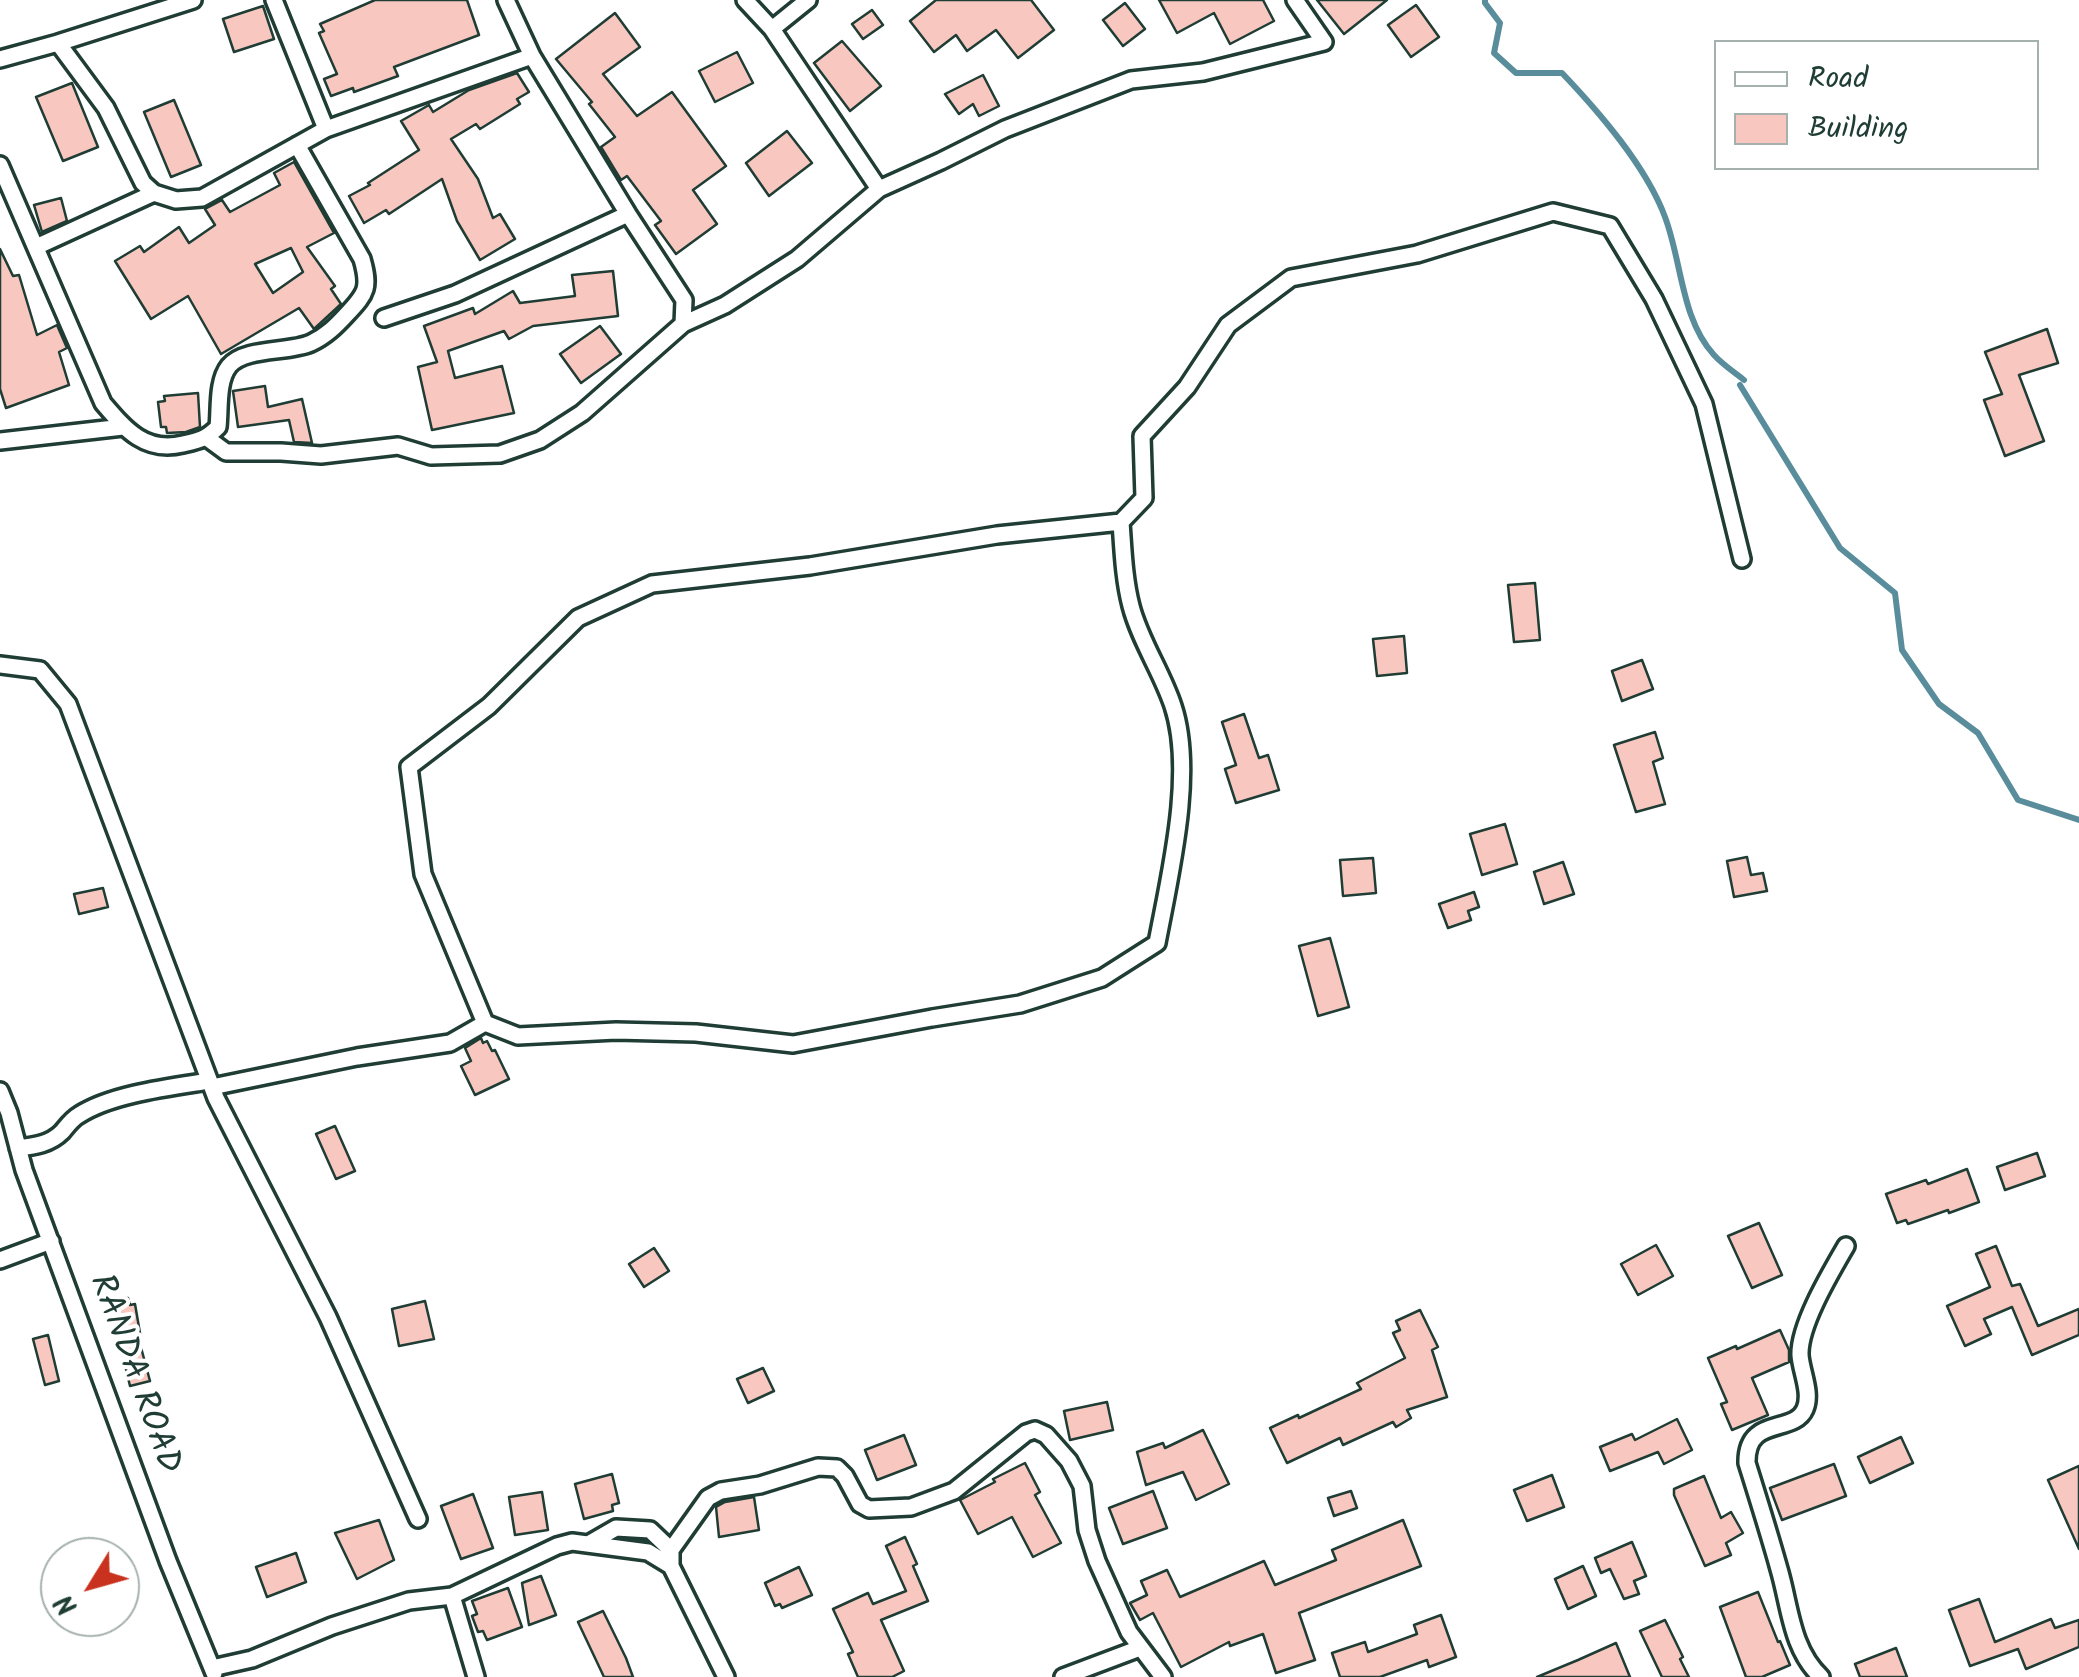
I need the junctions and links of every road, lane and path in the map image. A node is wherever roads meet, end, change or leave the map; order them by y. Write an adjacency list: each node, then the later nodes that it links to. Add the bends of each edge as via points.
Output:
1 (193, 0): 8 (street)
2 (274, 0): 11 (street)
3 (506, 0): 9 (street)
4 (744, 0): 7 (street)
5 (808, 0): 7 (street)
6 (1295, 0): 14 (street, via 1324,42 1203,72 1131,80 1004,128)
7 (772, 29): 14 (street)
8 (58, 43): 10 (street); 15 (street, via 106,108)
9 (532, 56): 11 (street); 16 (street)
10 (0, 59)
11 (326, 129): 12 (street)
12 (297, 144): 15 (street, via 202,198); 21 (street, via 362,259 368,280 363,297 330,332 308,344 241,357 229,366 218,427)
13 (0, 165): 17 (street)
14 (879, 190): 19 (street, via 798,259)
15 (154, 193): 17 (street)
16 (628, 214): 18 (street, via 455,294); 19 (street, via 684,300)
17 (36, 248): 20 (street, via 103,403)
18 (384, 318)
19 (683, 324): 21 (street, via 582,413 540,440 500,454 431,456 398,446 321,455 226,452)
20 (123, 428): 21 (street, via 168,447); 22 (street)
21 (208, 438)
22 (0, 441)
23 (1120, 522): 24 (street, via 1144,498 1142,436 1187,387 1228,325 1291,278 1417,254 1554,212 1610,226 1654,299 1704,404); 26 (street, via 652,584 578,618 490,706 409,767 424,874); 26 (street, via 1131,606 1173,706 1183,766 1158,942 1102,978 1020,1004 793,1044 696,1033 518,1036)
24 (1742, 559)
25 (0, 665): 27 (street, via 40,670 68,704)
26 (486, 1024): 27 (street, via 450,1043)
27 (211, 1084): 29 (street, via 148,1090 98,1106 48,1142); 33 (street, via 328,1317)
28 (0, 1091): 29 (street, RANDA ROAD)
29 (18, 1148): 30 (street, RANDA ROAD)
30 (51, 1241): 32 (street); 37 (street, RANDA ROAD)
31 (1846, 1246): 42 (street, via 1802,1337 1806,1408 1747,1448 1793,1630)
32 (0, 1260)
33 (418, 1519)
34 (671, 1558): 35 (street, via 572,1542); 36 (street, via 708,1498 721,1491 837,1468 860,1504 911,1508 954,1491 1035,1430 1069,1461 1082,1486 1097,1561); 39 (street)
35 (452, 1596): 37 (street, via 409,1601); 38 (street)
36 (1140, 1648): 40 (street); 41 (street)
37 (214, 1672)
38 (476, 1677)
39 (726, 1677)
40 (1063, 1677)
41 (1163, 1677)
42 (1821, 1677)

